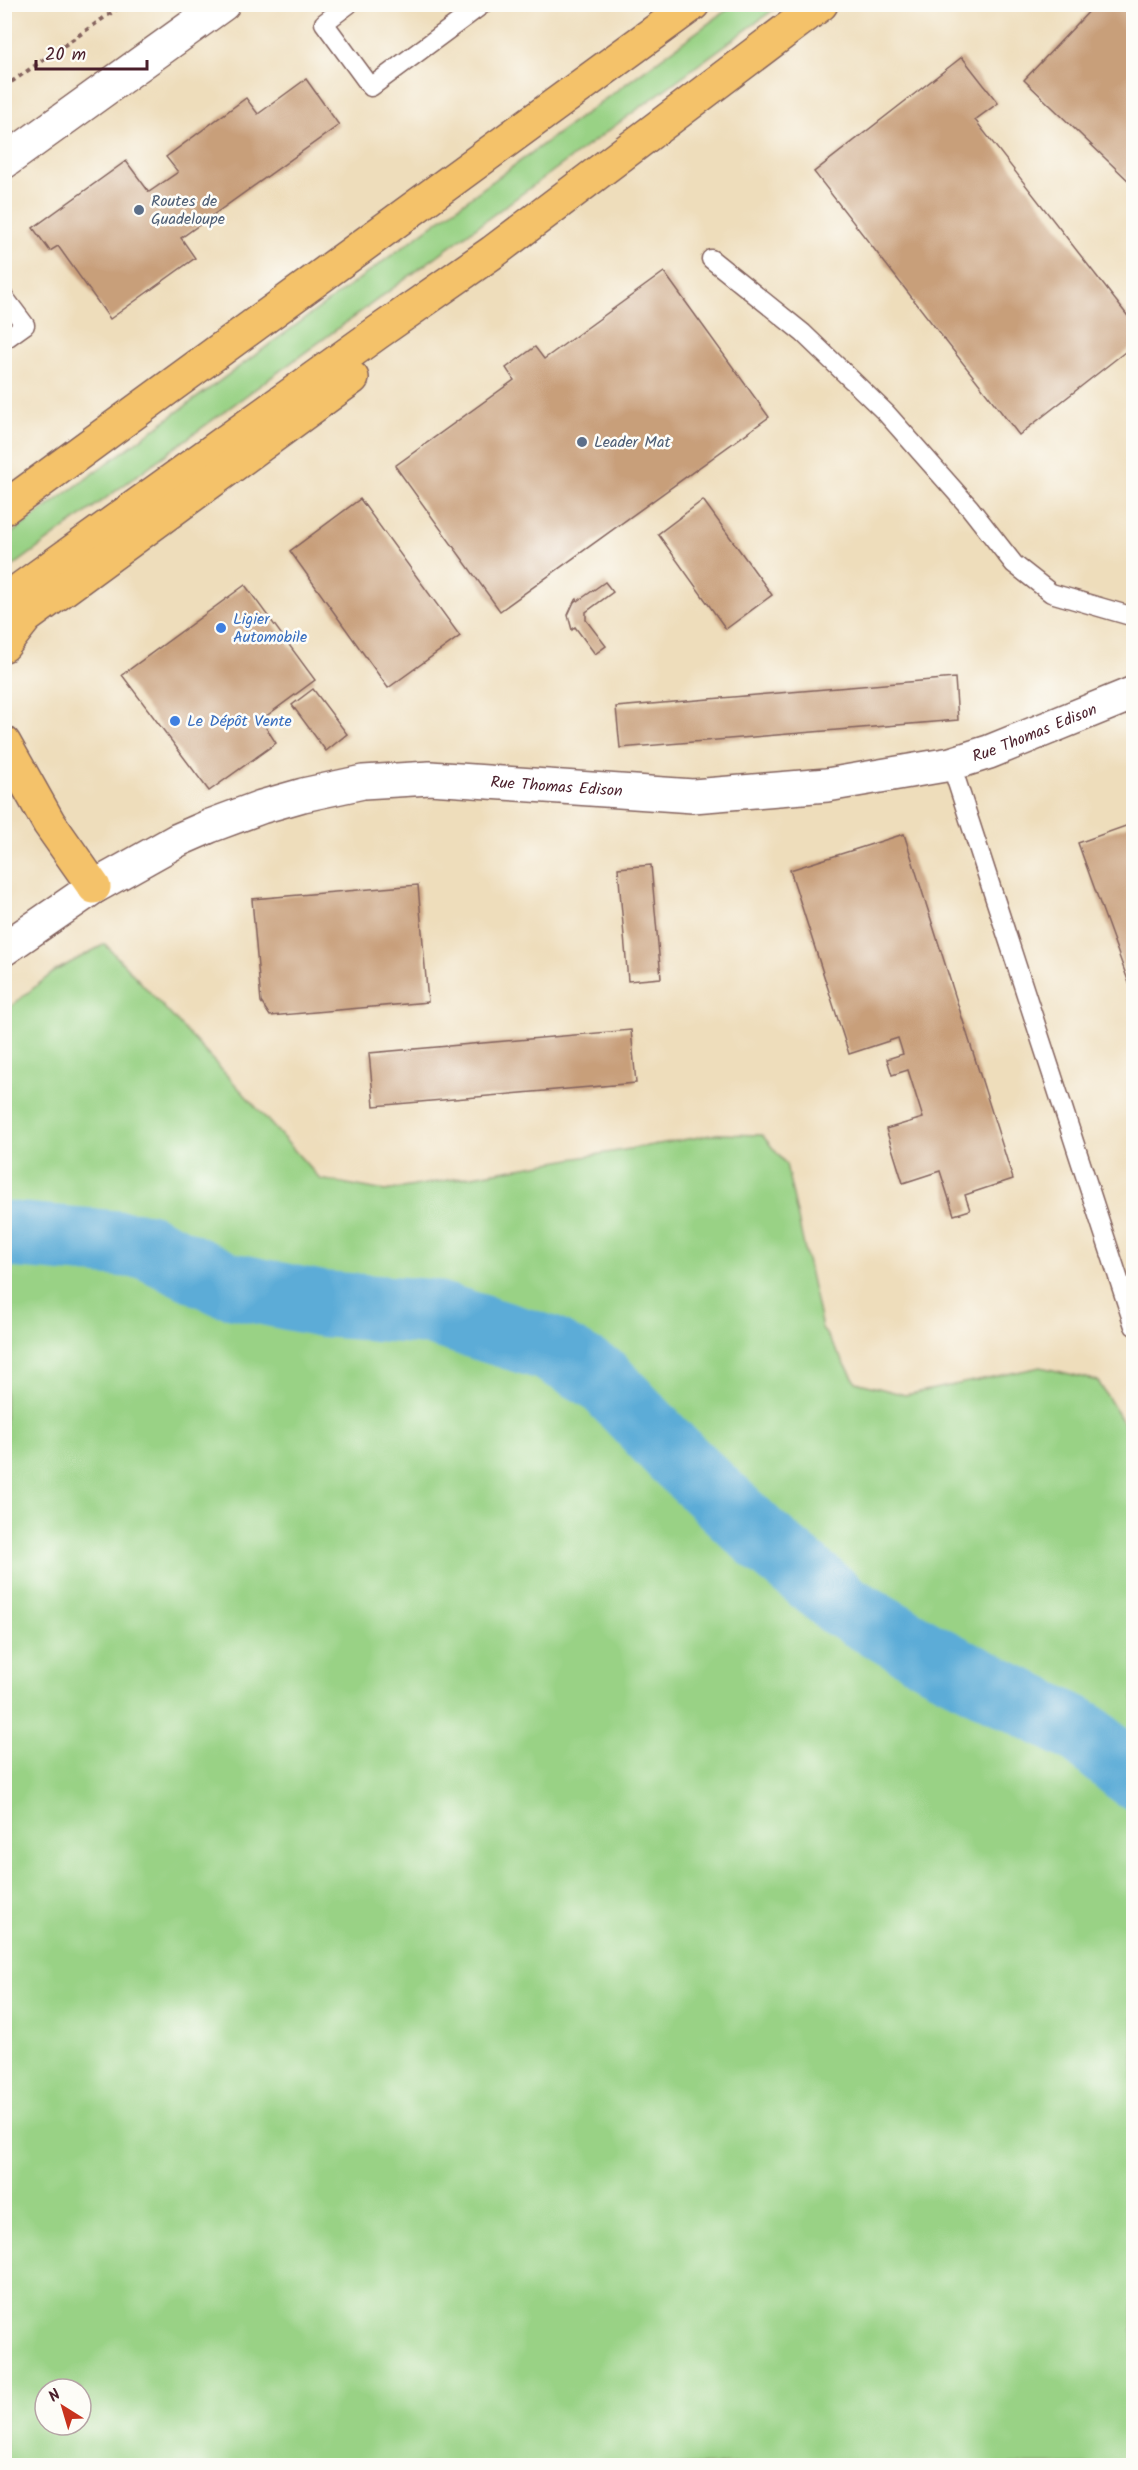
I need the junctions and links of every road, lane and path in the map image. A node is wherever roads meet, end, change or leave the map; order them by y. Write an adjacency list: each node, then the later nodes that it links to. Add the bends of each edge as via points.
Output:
1 (124, 4): 7 (path)
2 (223, 4): 8 (street)
3 (349, 4): 4 (lane, via 324,23 371,87)
4 (483, 4)
5 (693, 4): 13 (highway)
6 (821, 4): 9 (highway)
7 (4, 87)
8 (4, 162)
9 (493, 252): 14 (highway); 16 (highway, via 456,294 411,335 26,617)
10 (711, 259): 15 (lane, via 803,333 886,413 1014,564 1051,592)
11 (4, 297): 12 (lane, via 25,325)
12 (4, 340)
13 (4, 508)
14 (4, 601)
15 (1134, 616)
16 (4, 645)
17 (1134, 693): 19 (street, Rue Thomas Edison)
18 (4, 743): 21 (highway)
19 (951, 764): 22 (street, Rue Thomas Edison, via 827,785 693,796 430,778 363,782 293,798 210,826); 24 (lane)
20 (4, 796): 21 (highway)
21 (49, 823): 22 (highway)
22 (94, 887): 23 (street, Rue Thomas Edison)
23 (4, 949)
24 (1134, 1326)

